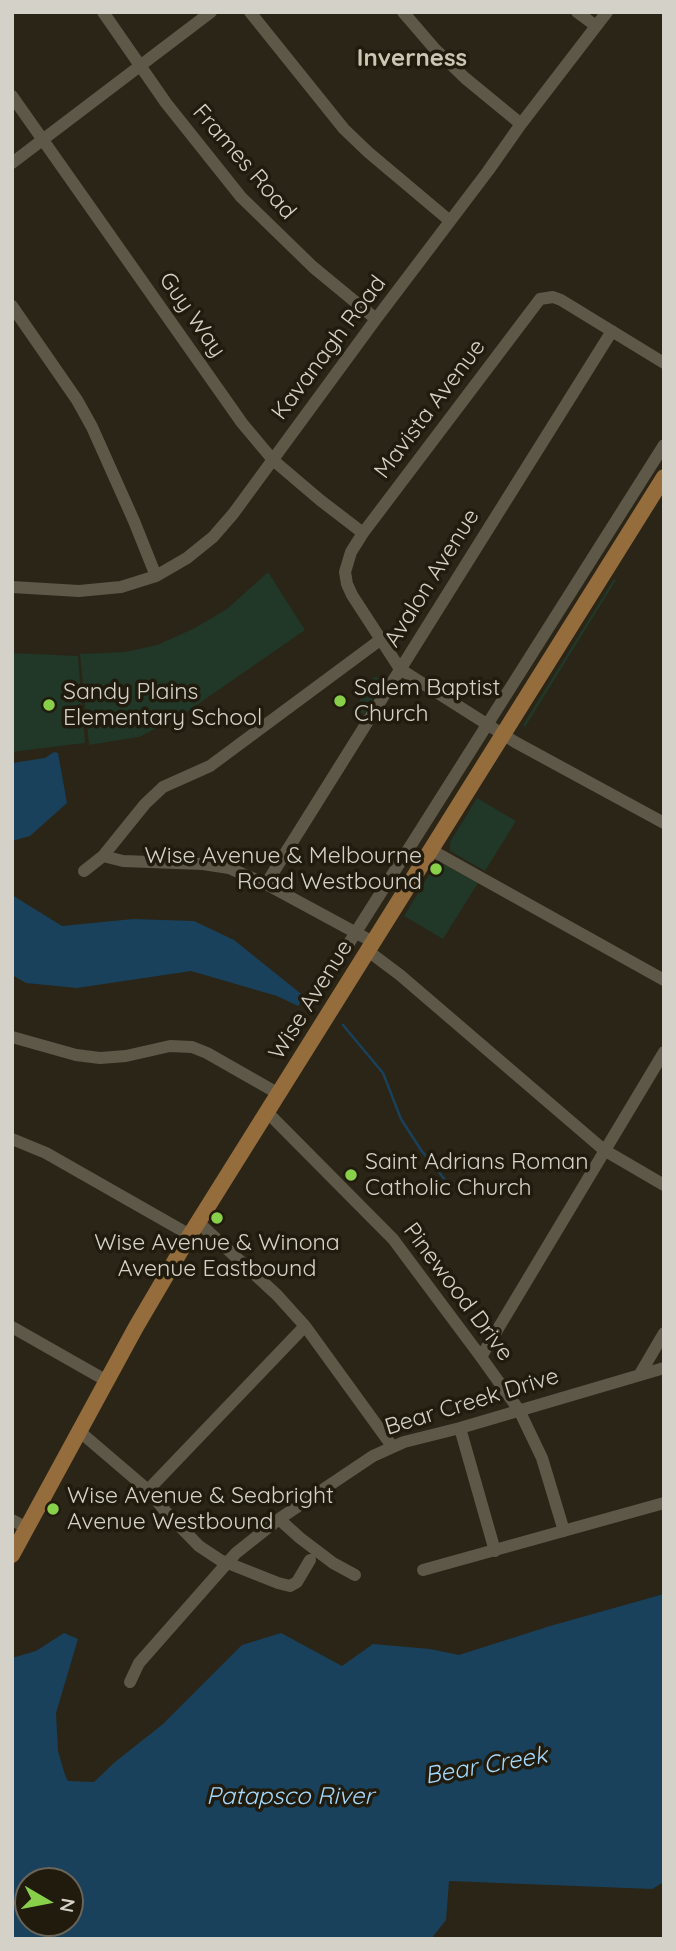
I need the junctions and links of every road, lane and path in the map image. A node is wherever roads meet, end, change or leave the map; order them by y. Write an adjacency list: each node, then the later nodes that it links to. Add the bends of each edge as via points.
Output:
1 (103, 12): 8 (street, Frames Road)
2 (211, 12): 8 (street)
3 (250, 12): 13 (street, via 344,129)
4 (404, 12): 10 (street, via 465,78)
5 (577, 12): 7 (street)
6 (607, 12): 7 (street, Kavanagh Road)
7 (596, 26): 10 (street, Kavanagh Road)
8 (141, 66): 11 (street); 15 (street, Frames Road, via 241,197 313,267)
9 (12, 96): 11 (street, Guy Way)
10 (521, 124): 13 (street, Kavanagh Road)
11 (43, 140): 12 (street); 19 (street, Guy Way, via 231,409)
12 (12, 163)
13 (450, 221): 15 (street, Kavanagh Road)
14 (12, 306): 22 (street, via 78,400)
15 (376, 319): 19 (street, Kavanagh Road)
16 (612, 331): 17 (street, Mavista Avenue); 21 (street, Mavista Avenue, via 561,300 540,299); 25 (street, Avalon Avenue)
17 (664, 363)
18 (664, 445): 26 (street, Wise Avenue)
19 (273, 460): 21 (street, Guy Way); 22 (street, Kavanagh Road, via 213,537)
20 (664, 477): 27 (main road, Wise Avenue)
21 (363, 533): 24 (street, Mavista Avenue, via 345,565 345,578)
22 (156, 576): 23 (street, Kavanagh Road, via 98,590)
23 (12, 587)
24 (380, 640): 25 (street, Mavista Avenue); 30 (street, via 210,766 163,787)
25 (400, 669): 26 (street); 32 (street, Avalon Avenue)
26 (487, 724): 27 (street); 33 (street, Wise Avenue)
27 (503, 734): 28 (street); 29 (main road, Wise Avenue)
28 (664, 823)
29 (431, 850): 34 (main road, Wise Avenue); 36 (street)
30 (103, 856): 31 (street); 32 (street, via 123,861 213,864)
31 (84, 871)
32 (266, 884): 33 (street)
33 (356, 932): 34 (street); 35 (street, Wise Avenue)
34 (371, 946): 39 (main road, Wise Avenue); 42 (street)
35 (332, 970)
36 (664, 980)
37 (12, 1037): 39 (street, via 100,1058 170,1046 192,1047)
38 (664, 1052): 42 (street)
39 (279, 1094): 40 (main road, Wise Avenue)
40 (267, 1112): 44 (main road, Wise Avenue); 48 (street, Pinewood Drive, via 393,1239)
41 (12, 1139): 44 (street)
42 (604, 1150): 43 (street); 48 (street)
43 (664, 1185)
44 (194, 1229): 46 (street, via 277,1295); 51 (main road, Wise Avenue)
45 (12, 1326): 51 (street)
46 (305, 1326): 55 (street); 56 (street)
47 (664, 1334): 50 (street)
48 (481, 1357): 52 (street, Pinewood Drive)
49 (664, 1368): 50 (street, Bear Creek Drive)
50 (640, 1374): 52 (street, Bear Creek Drive)
51 (107, 1381): 54 (main road, Wise Avenue)
52 (519, 1410): 53 (street, Bear Creek Drive); 61 (street, Pinewood Drive, via 542,1458)
53 (460, 1428): 55 (street, Bear Creek Drive); 62 (street)
54 (79, 1431): 56 (street); 60 (main road, Wise Avenue)
55 (392, 1446): 58 (street, Bear Creek Drive)
56 (148, 1490): 65 (street, via 190,1538)
57 (664, 1503): 61 (street)
58 (279, 1519): 65 (street, Bear Creek Drive); 67 (street, via 332,1563)
59 (12, 1520): 60 (street)
60 (27, 1528): 63 (main road, Wise Avenue)
61 (564, 1531): 62 (street)
62 (495, 1551): 66 (street)
63 (12, 1555)
64 (310, 1560): 65 (street, via 297,1583 290,1586)
65 (227, 1564): 68 (street, Bear Creek Drive, via 139,1663)
66 (423, 1570)
67 (355, 1575)
68 (130, 1682)

